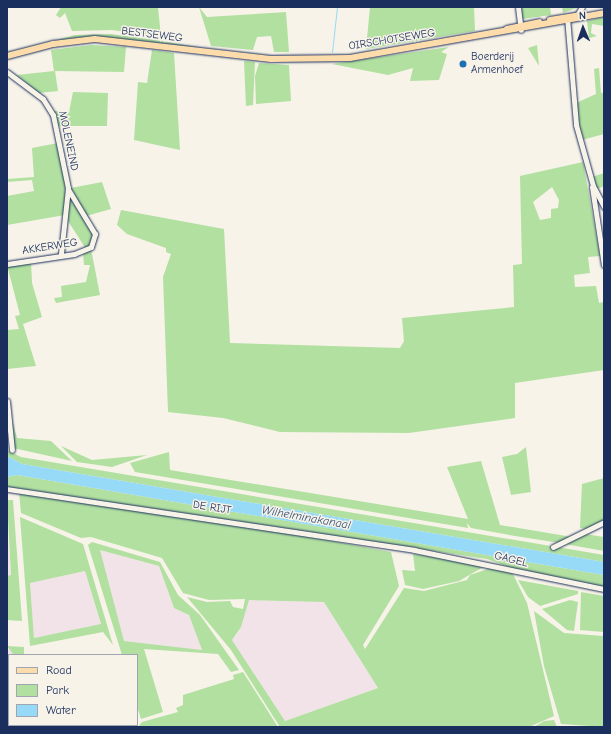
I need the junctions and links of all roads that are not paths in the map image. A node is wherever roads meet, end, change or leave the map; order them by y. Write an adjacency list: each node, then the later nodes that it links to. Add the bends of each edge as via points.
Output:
1 (518, 7): 6 (street)
2 (582, 7): 4 (street)
3 (604, 12): 4 (main road, OIRSCHOTSEWEG); 5 (main road, OIRSCHOTSEWEG)
4 (577, 15): 5 (main road, OIRSCHOTSEWEG)
5 (567, 19): 6 (main road, OIRSCHOTSEWEG); 10 (street, via 575,114)
6 (520, 28): 8 (main road, OIRSCHOTSEWEG, via 370,55)
7 (8, 57): 8 (main road, BESTSEWEG, via 53,44 95,39)
8 (294, 59)
9 (7, 72): 11 (street, MOLENEIND, via 49,106)
10 (593, 186): 12 (street); 16 (street)
11 (68, 188): 13 (street, MOLENEIND, via 95,234); 14 (street, MOLENEIND)
12 (604, 207)
13 (94, 243): 14 (street, AKKERWEG, via 83,252)
14 (61, 254): 15 (street, AKKERWEG)
15 (7, 264)
16 (604, 265)
17 (7, 401): 18 (street)
18 (12, 450)
19 (7, 489): 22 (street, DE RIJT)
20 (604, 522): 21 (street)
21 (553, 546)
22 (414, 550): 23 (street, GAGEL)
23 (604, 589)

